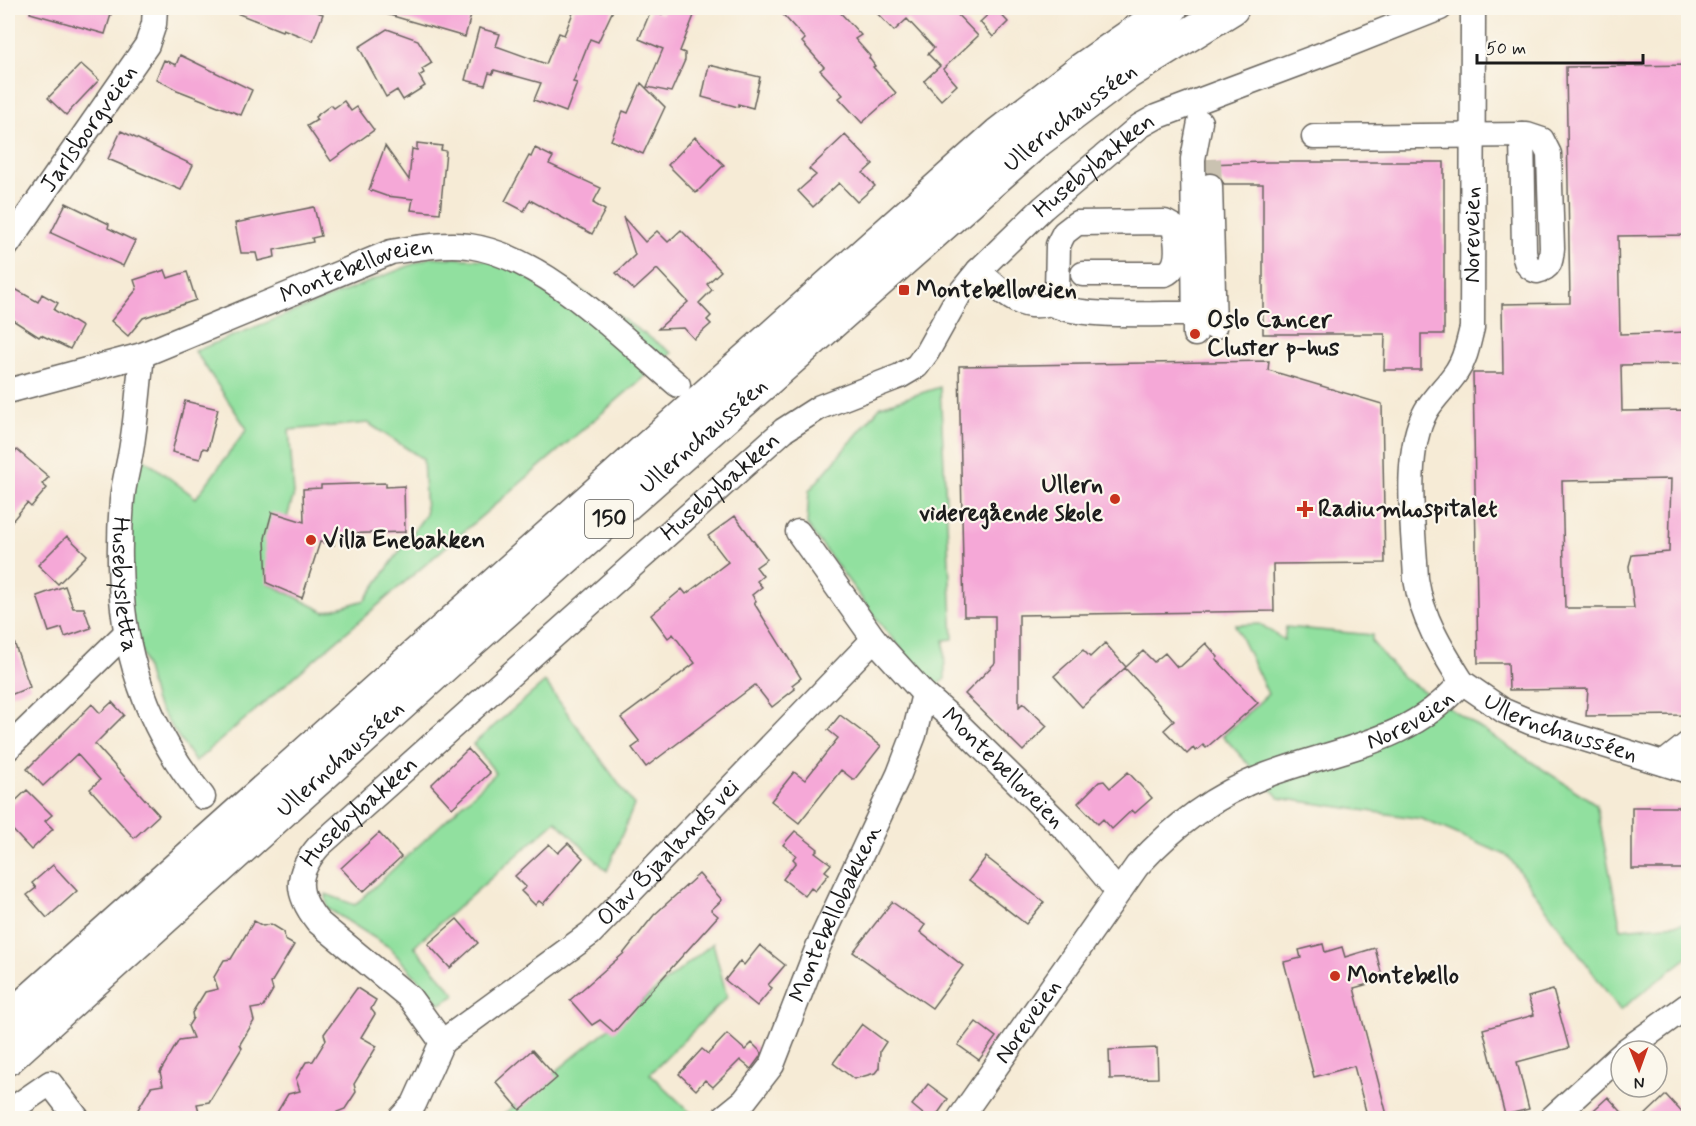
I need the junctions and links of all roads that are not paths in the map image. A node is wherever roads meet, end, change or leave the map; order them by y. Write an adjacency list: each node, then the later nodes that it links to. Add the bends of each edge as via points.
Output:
1 (155, 8): 12 (street, Jarlsborgveien, via 147,45)
2 (1171, 8): 32 (highway, Ullernchausséen / 150, via 1084,68 999,134)
3 (1232, 8): 35 (highway, Ullernchausséen / 150, via 1127,73 1037,141 452,658)
4 (1440, 8): 6 (street, Husebybakken, via 1337,49)
5 (1473, 8): 8 (street, Noreveien)
6 (1197, 113): 10 (street); 13 (street, Husebybakken, via 1156,117 1124,137); 16 (street, via 1193,159)
7 (1522, 135): 7 (street, via 1525,261 1537,271 1547,268 1551,261 1549,154 1542,140); 8 (street)
8 (1473, 136): 9 (street); 23 (street, Noreveien, via 1472,328 1457,371 1425,412 1415,444 1413,468 1419,596 1436,641)
9 (1314, 137)
10 (1209, 159)
11 (1210, 186): 16 (street)
12 (8, 244)
13 (978, 271): 15 (street, via 1025,306); 34 (street, Husebybakken, via 960,293 916,366 820,407 784,430 309,857 300,881 306,907 331,934 410,998)
14 (1083, 274): 15 (street, via 1171,271 1176,266 1174,227 1165,222 1077,223 1064,233 1058,245 1057,291)
15 (1050, 303): 16 (street, via 1058,308)
16 (1201, 325)
17 (142, 355): 18 (street, Montebelloveien, via 391,252 469,246 517,259 567,291); 19 (street, Montebelloveien); 21 (street, Husebysletta, via 121,519 119,581)
18 (678, 385)
19 (8, 391)
20 (798, 532): 22 (street, Montebelloveien)
21 (125, 634): 26 (street); 29 (street, Husebysletta, via 158,730 183,773)
22 (874, 639): 24 (street, Montebelloveien); 34 (street, Olav Bjaalands vei, via 591,933)
23 (1462, 682): 27 (street, Ullernchausséen, via 1504,711 1530,722); 30 (street, Noreveien, via 1445,702 1404,730 1266,775 1209,802 1166,834)
24 (924, 694): 30 (street, Montebelloveien, via 1070,834); 40 (street, Montebellobakken, via 899,774 818,947 772,1065 744,1101)
25 (1689, 744): 27 (street, Ullernchausséen)
26 (8, 748)
27 (1664, 764): 28 (street, Ullernchausséen)
28 (1689, 771)
29 (203, 797)
30 (1118, 892): 41 (street, Noreveien)
31 (1687, 1006): 33 (street)
32 (8, 1020)
33 (1642, 1039)
34 (442, 1042): 39 (street, via 414,1104)
35 (8, 1058)
36 (1609, 1065): 42 (street)
37 (8, 1112): 38 (street, via 50,1083)
38 (77, 1119)
39 (401, 1119)
40 (723, 1119)
41 (960, 1119)
42 (1552, 1119)

